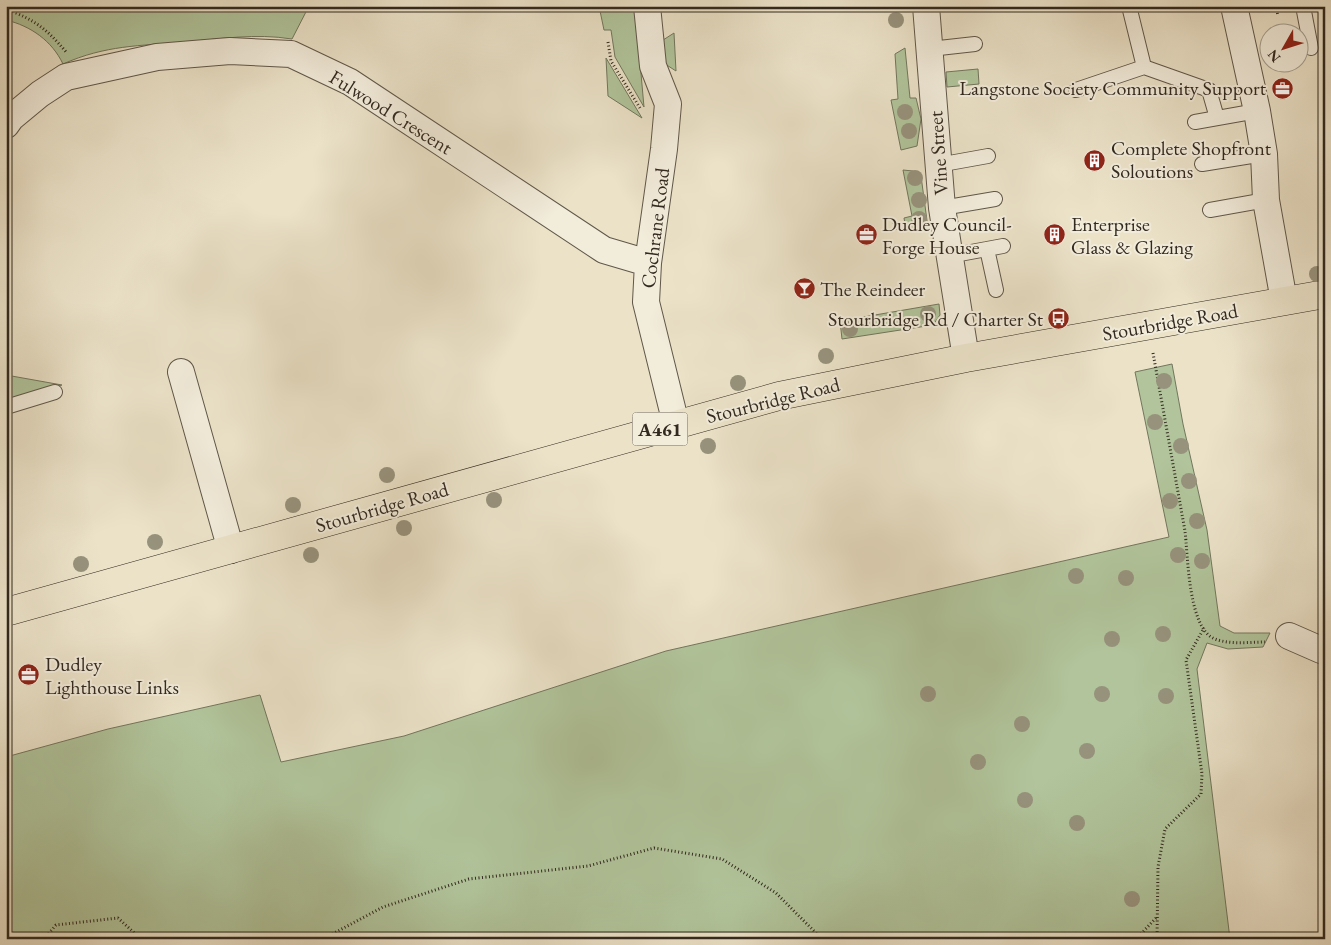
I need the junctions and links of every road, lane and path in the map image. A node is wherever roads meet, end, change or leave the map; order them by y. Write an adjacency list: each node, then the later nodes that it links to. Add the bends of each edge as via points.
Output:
1 (647, 6): 34 (street, Cochrane Road, via 653,66 668,104)
2 (926, 6): 12 (street, Vine Street)
3 (1129, 6): 13 (lane)
4 (1234, 6): 16 (street)
5 (1276, 6): 8 (path)
6 (1303, 6): 11 (lane)
7 (6, 9): 14 (path, via 29,18 48,31 71,58)
8 (1278, 16)
9 (608, 42): 17 (path, via 611,61)
10 (975, 44): 12 (lane)
11 (1311, 48)
12 (930, 49): 24 (street, Vine Street)
13 (1144, 67): 15 (lane); 18 (lane, via 1209,90)
14 (74, 76): 20 (street, Fulwood Crescent, via 40,94); 34 (street, Fulwood Crescent, via 157,57 230,51 291,54 350,82 604,250)
15 (1076, 90)
16 (1257, 110): 18 (lane); 21 (street)
17 (643, 113)
18 (1217, 118): 19 (lane)
19 (1195, 122)
20 (6, 125)
21 (1264, 154): 23 (lane); 26 (street)
22 (988, 156): 24 (lane)
23 (1202, 164)
24 (938, 165): 27 (street, Vine Street)
25 (995, 199): 27 (lane)
26 (1266, 200): 28 (lane); 37 (street)
27 (942, 208): 33 (street, Vine Street)
28 (1210, 210)
29 (893, 219): 30 (path)
30 (896, 232)
31 (1003, 246): 32 (lane)
32 (987, 249): 33 (lane); 35 (lane)
33 (949, 256): 39 (street, Vine Street)
34 (648, 263): 43 (street, Cochrane Road, via 646,302)
35 (996, 290)
36 (1325, 294): 37 (main road, Stourbridge Road / A461)
37 (1284, 301): 39 (main road, Stourbridge Road / A461)
38 (1160, 352): 46 (path, via 1152,354 1185,531 1189,586)
39 (966, 358): 43 (main road, Stourbridge Road / A461, via 779,396)
40 (181, 372): 44 (street)
41 (55, 392): 42 (lane)
42 (6, 407)
43 (676, 424): 44 (main road, Stourbridge Road / A461)
44 (231, 550): 45 (main road, Stourbridge Road / A461)
45 (6, 612)
46 (1204, 628): 47 (path, via 1213,638 1232,643); 49 (path, via 1186,660 1202,774 1201,794 1165,829 1158,867)
47 (1294, 637): 48 (street)
48 (1324, 655)
49 (1158, 916): 54 (path); 55 (path)
50 (44, 939): 51 (path, via 56,925 118,918)
51 (140, 939)
52 (323, 939): 53 (path, via 383,907 468,878 588,866 654,848 722,859 776,893)
53 (822, 939)
54 (1136, 939)
55 (1157, 939)

